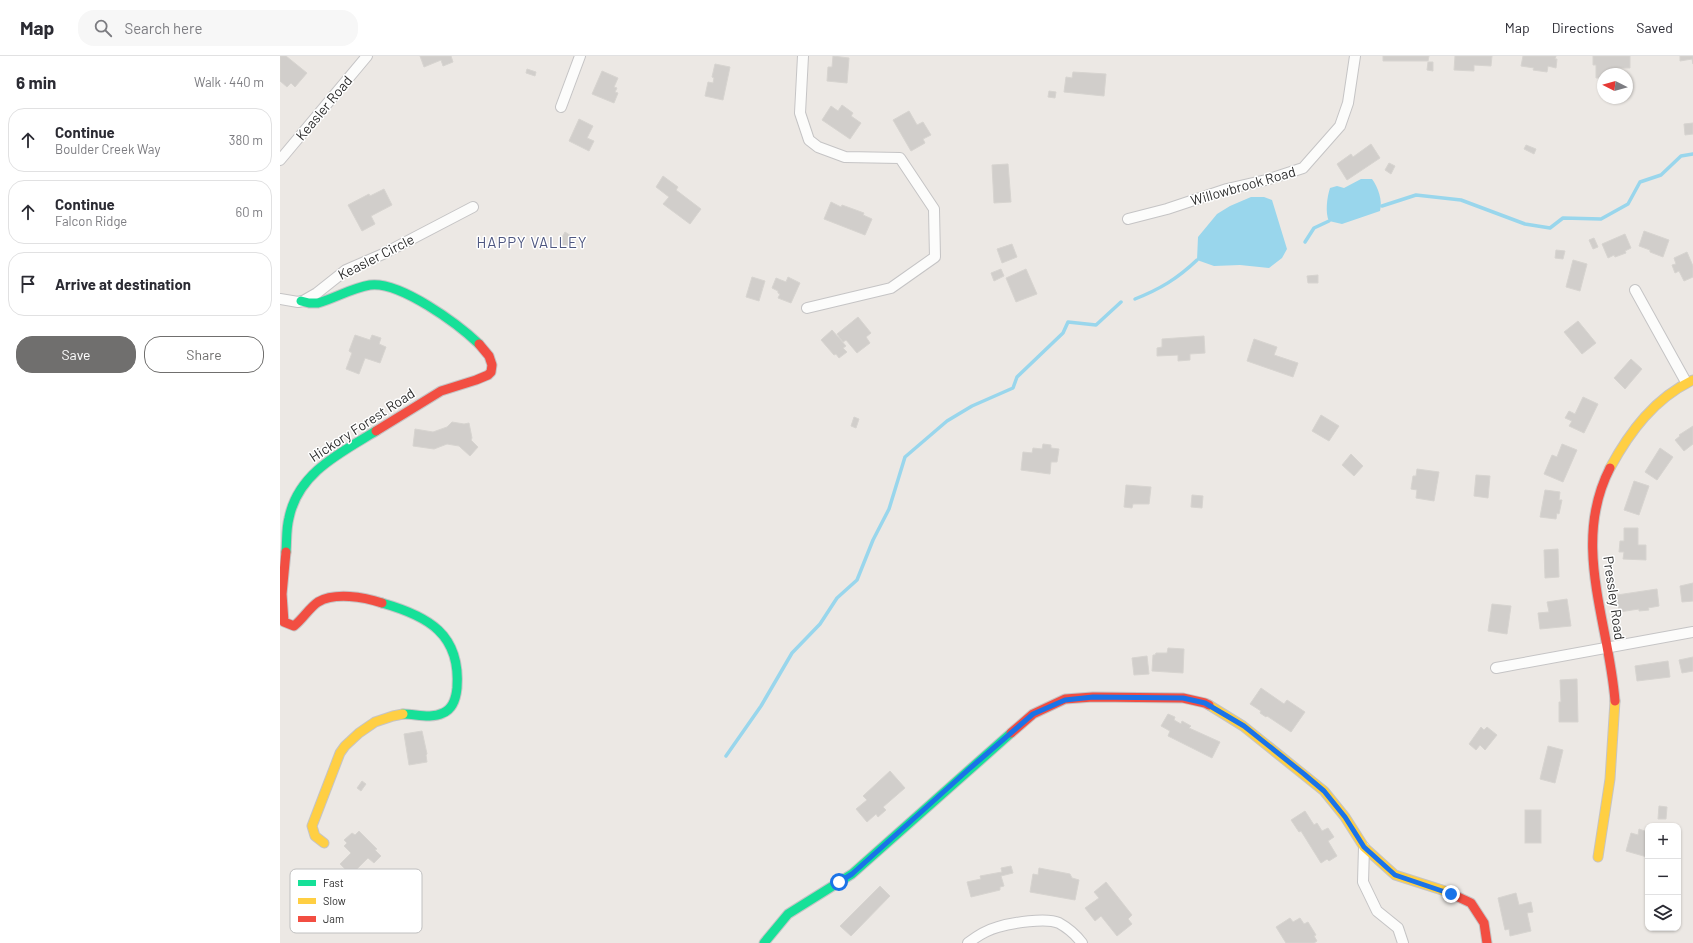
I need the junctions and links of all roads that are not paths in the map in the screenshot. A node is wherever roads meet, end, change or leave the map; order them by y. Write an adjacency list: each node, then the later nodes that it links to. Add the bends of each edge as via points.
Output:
1 (368, 56): 6 (street, Keasler Road)
2 (580, 56): 5 (street)
3 (803, 56): 12 (street, via 800,113 809,140 818,147 845,157 900,158 934,208 935,257 891,288)
4 (1355, 56): 8 (street, Willowbrook Road, via 1348,103 1340,126 1303,168)
5 (561, 107)
6 (280, 160)
7 (473, 207): 11 (street, Keasler Circle, via 383,254 346,270 317,293)
8 (1128, 219)
9 (1636, 290): 13 (street)
10 (280, 299): 11 (street)
11 (300, 301): 17 (street, Hickory Forest Road, via 306,303 326,300 375,284 399,290 414,297 466,332 484,348 493,365 488,377 441,390 318,467 293,503 288,521 281,593 284,622 294,626 305,617 315,603 331,598 356,597 378,601 415,615 439,631 451,645 456,669 454,700 447,711 436,716 410,714 390,717 355,735 345,745 312,826 316,839)
12 (807, 308)
13 (1690, 381): 15 (street, Pressley Road, via 1643,417 1622,448 1598,496 1592,534)
14 (1693, 632): 15 (street)
15 (1607, 649): 16 (street); 19 (street, Pressley Road, via 1615,699 1614,743)
16 (1496, 668)
17 (324, 844)
18 (1364, 847): 20 (street, via 1324,791 1244,726 1205,703 1183,698 1093,697 1065,700 1033,714 852,874 788,914); 23 (street, via 1363,882 1377,911 1398,928); 24 (street, via 1395,875 1442,890 1471,903 1484,923)
19 (1598, 857)
20 (764, 943)
21 (968, 943): 22 (street, via 998,927 1043,920 1058,922)
22 (1082, 943)
23 (1403, 943)
24 (1487, 943)

